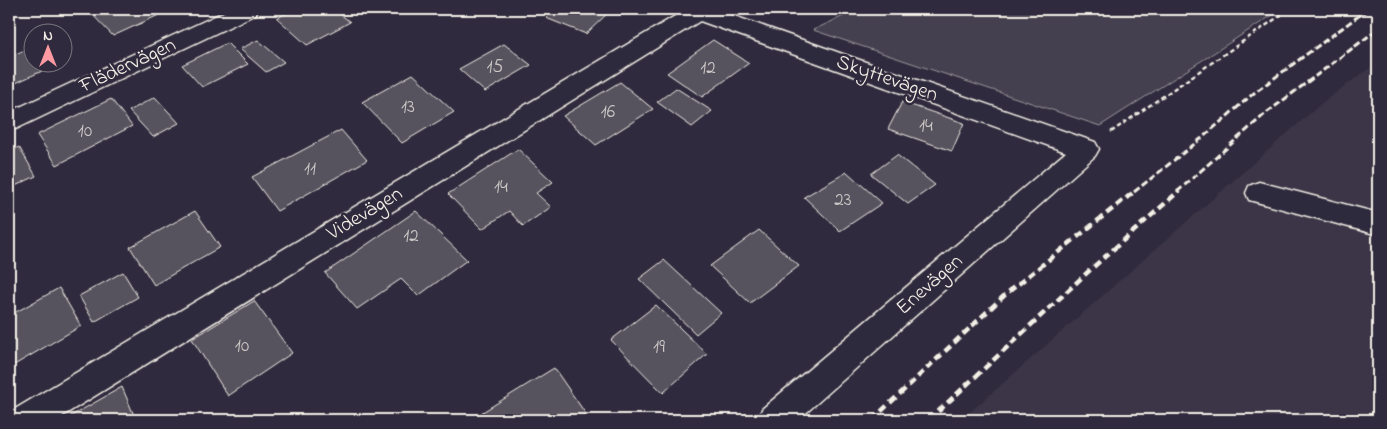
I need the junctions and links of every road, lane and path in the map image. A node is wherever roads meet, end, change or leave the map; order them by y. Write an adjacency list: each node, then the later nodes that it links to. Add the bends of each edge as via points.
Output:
1 (248, 9): 4 (street, Flädervägen)
2 (1290, 9): 5 (path)
3 (696, 10): 5 (street, Skyttevägen); 8 (street, Videvägen)
4 (9, 122)
5 (1086, 149): 9 (street, Enevägen)
6 (1259, 193): 7 (street)
7 (1378, 224)
8 (27, 420)
9 (774, 420)

